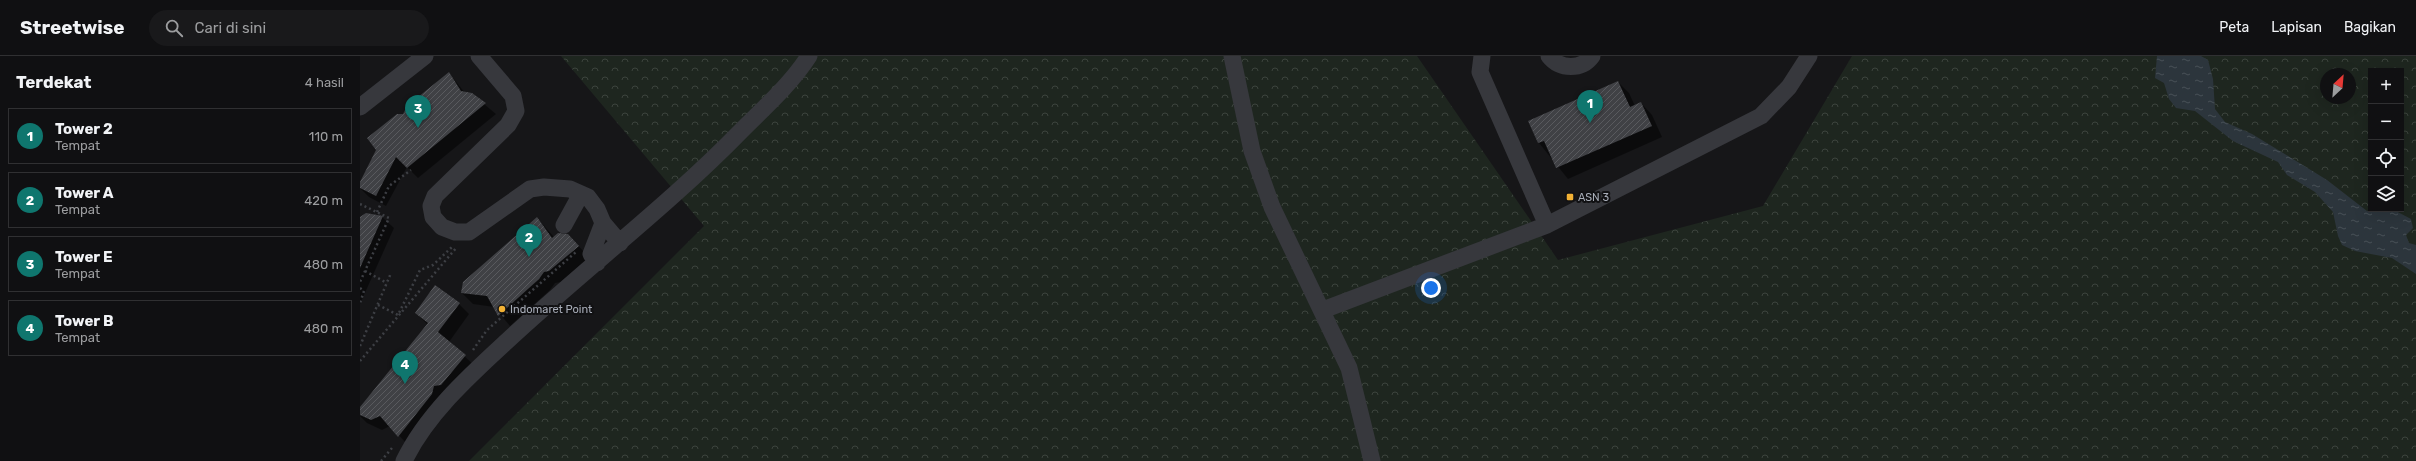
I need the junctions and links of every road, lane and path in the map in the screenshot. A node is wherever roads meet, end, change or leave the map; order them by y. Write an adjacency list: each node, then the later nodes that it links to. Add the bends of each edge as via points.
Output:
1 (425, 56): 9 (street)
2 (479, 56): 17 (street, via 513,96 516,111 508,125 435,196 431,206 433,217 442,227 455,232)
3 (809, 56): 18 (street, via 778,94 718,155)
4 (1232, 56): 27 (street, via 1252,151 1272,207)
5 (1482, 56): 16 (street, via 1480,72)
6 (1549, 56): 7 (street, via 1564,66 1575,67)
7 (1592, 56)
8 (1809, 56): 16 (street, via 1789,87 1761,116)
9 (360, 107)
10 (411, 170): 13 (path, via 388,186)
11 (581, 194): 14 (street, via 588,197 597,209); 15 (street); 17 (street, via 570,189 544,186 530,188)
12 (360, 204): 13 (path)
13 (376, 212): 20 (path, via 389,218)
14 (603, 224): 18 (street); 19 (street, via 592,247 591,254)
15 (564, 225)
16 (1547, 225): 27 (street)
17 (469, 232): 28 (path); 28 (path, via 433,265 420,270)
18 (620, 243): 19 (street)
19 (597, 263): 31 (street, via 485,361 439,410 411,447)
20 (365, 271): 22 (path); 23 (path)
21 (391, 273): 23 (path)
22 (360, 282)
23 (387, 283): 26 (path)
24 (360, 288): 25 (path, via 364,291)
25 (360, 303)
26 (378, 305): 28 (path); 29 (path)
27 (1323, 310): 32 (street, via 1349,368)
28 (398, 315): 30 (path)
29 (360, 346)
30 (360, 361)
31 (404, 461)
32 (1372, 461)

